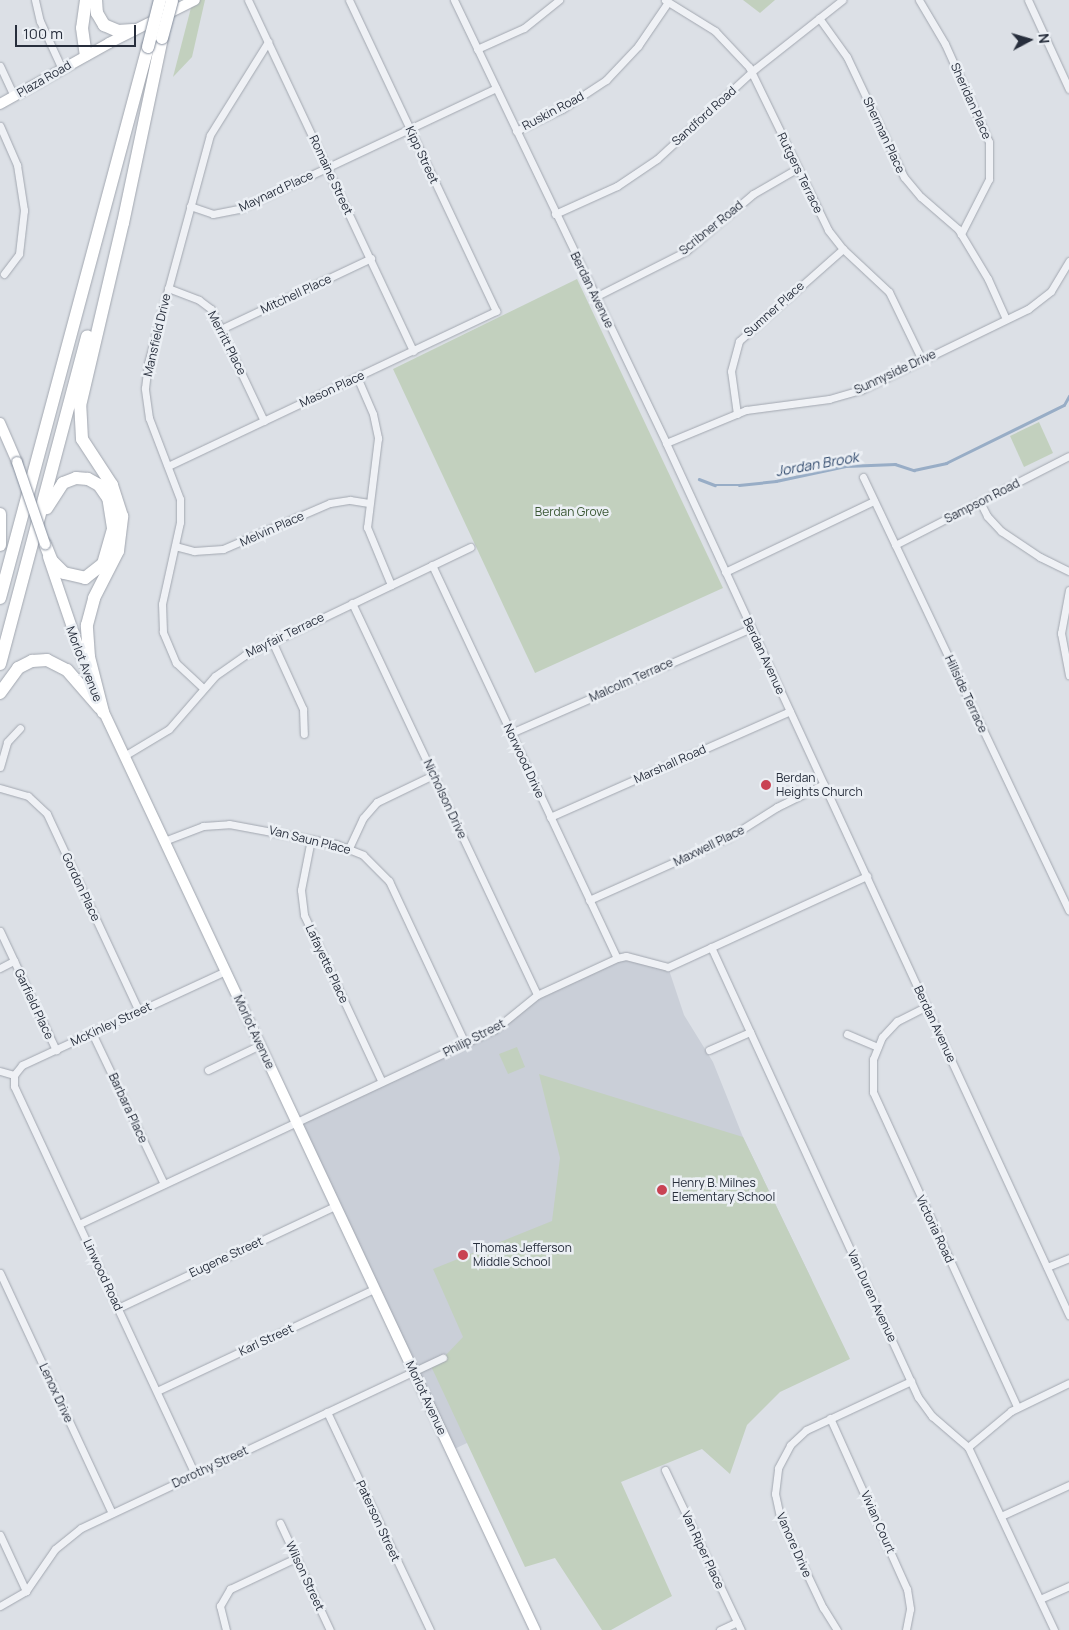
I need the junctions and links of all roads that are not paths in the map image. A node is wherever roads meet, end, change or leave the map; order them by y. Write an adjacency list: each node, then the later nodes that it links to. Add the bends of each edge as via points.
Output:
1 (35, 0): 24 (street, via 40,21)
2 (86, 0): 22 (highway, via 82,28)
3 (96, 0): 17 (highway, via 97,13 104,25 118,31)
4 (156, 0): 20 (highway, bridge)
5 (160, 0): 20 (highway, bridge)
6 (172, 0): 18 (highway, bridge)
7 (195, 0): 17 (street, Plaza Road)
8 (248, 0): 19 (street, Romaine Street)
9 (349, 0): 31 (street, Kipp Street)
10 (454, 0): 21 (street, Berdan Avenue)
11 (559, 0): 21 (street, via 524,28)
12 (842, 0): 16 (street, Sandford Road)
13 (920, 0): 37 (street, Sheridan Place, via 945,44 989,142 989,179)
14 (1028, 0): 27 (street)
15 (666, 1): 25 (street, Rutgers Terrace, via 715,31); 32 (street, Ruskin Road, via 638,46 606,80 576,101)
16 (819, 18): 25 (street, Sandford Road); 37 (street, Sherman Place, via 846,57 904,177)
17 (133, 30): 22 (street, Plaza Road)
18 (162, 38): 69 (highway); 81 (highway, via 124,223 80,406 82,439 112,485 122,516 118,551 91,607 87,625 90,665)
19 (268, 42): 33 (street, Romaine Street); 35 (street, Mansfield Drive, via 210,134)
20 (148, 46): 72 (highway)
21 (477, 49): 26 (street, Berdan Avenue)
22 (86, 55): 24 (street, Plaza Road)
23 (0, 66): 28 (street)
24 (62, 69): 28 (street, Plaza Road)
25 (752, 72): 34 (street, Rutgers Terrace); 36 (street, Sandford Road, via 635,174)
26 (496, 88): 31 (street, Maynard Place); 32 (street, Berdan Avenue)
27 (1069, 89)
28 (14, 96): 29 (street, Plaza Road)
29 (0, 104)
30 (0, 126): 41 (street, via 18,165 24,210 19,254)
31 (409, 128): 33 (street, Maynard Place); 44 (street, Kipp Street)
32 (516, 131): 36 (street, Berdan Avenue)
33 (327, 167): 35 (street, Maynard Place, via 230,212 213,214); 39 (street, Romaine Street)
34 (798, 168): 38 (street, Rutgers Terrace, via 828,230); 43 (street, Scribner Road, via 753,194 686,250)
35 (190, 206): 42 (street, Mansfield Drive)
36 (555, 214): 43 (street, Berdan Avenue)
37 (961, 234): 45 (street, Sherman Place)
38 (843, 249): 48 (street, Rutgers Terrace, via 888,292); 50 (street, Sumner Place, via 739,342 731,371)
39 (371, 258): 46 (street, Mitchell Place); 47 (street, Romaine Street)
40 (1069, 261): 45 (street, Sunnyside Drive, via 1051,292)
41 (4, 274)
42 (168, 288): 46 (street, Merritt Place, via 206,304); 55 (street, Mansfield Drive, via 148,363 145,388 149,418)
43 (595, 297): 53 (street, Berdan Avenue)
44 (496, 311): 47 (street, Mason Place)
45 (1006, 319): 48 (street, Sunnyside Drive)
46 (221, 329): 51 (street, Merritt Place)
47 (413, 351): 49 (street, Mason Place)
48 (922, 360): 50 (street, Sunnyside Drive, via 847,395 763,406)
49 (357, 377): 51 (street, Mason Place); 59 (street, via 373,414 378,438 377,466)
50 (737, 414): 53 (street, Sunnyside Drive)
51 (264, 421): 55 (street, Mason Place)
52 (0, 423): 61 (street, Morlot Avenue, bridge)
53 (666, 443): 68 (street, Berdan Avenue)
54 (1069, 456): 58 (street, Sampson Road)
55 (168, 466): 64 (street, Mansfield Drive, via 180,499)
56 (863, 477): 57 (street, Hillside Terrace)
57 (874, 501): 63 (street, Hillside Terrace); 68 (street)
58 (980, 502): 63 (street, Sampson Road); 67 (street, via 987,516 1001,531 1040,557)
59 (369, 503): 64 (street, Melvin Place, via 350,500 330,503 223,549 194,551); 70 (street, via 369,537)
60 (0, 514): 62 (highway)
61 (45, 544): 69 (highway, via 52,561 70,577 85,578 98,571 110,549 113,528 108,498 99,485 82,478 69,480 58,488 50,501); 81 (street, Morlot Avenue, via 74,642)
62 (0, 545)
63 (895, 545): 96 (street, Hillside Terrace)
64 (175, 546): 78 (street, Mansfield Drive, via 162,604 163,632 176,663)
65 (470, 547): 66 (street, Mayfair Terrace)
66 (432, 565): 70 (street, Mayfair Terrace); 83 (street, Norwood Drive)
67 (1069, 571)
68 (725, 572): 74 (street, Berdan Avenue)
69 (22, 579): 76 (highway)
70 (391, 585): 73 (street, Mayfair Terrace)
71 (1069, 590): 77 (street, via 1061,633)
72 (0, 598)
73 (352, 603): 75 (street, Mayfair Terrace); 87 (street, Nicholson Drive)
74 (751, 628): 80 (street, Berdan Avenue); 83 (street, Malcolm Terrace)
75 (272, 641): 78 (street, Mayfair Terrace, via 229,664); 84 (street, via 303,709)
76 (0, 664)
77 (1069, 675)
78 (203, 688): 85 (street, Mayfair Terrace, via 168,729)
79 (0, 693): 81 (highway, via 18,668 32,661 47,660 67,670)
80 (790, 711): 88 (street, Berdan Avenue); 90 (street, Marshall Road)
81 (103, 712): 85 (street, Morlot Avenue)
82 (20, 728): 86 (street, via 7,742)
83 (511, 733): 90 (street, Norwood Drive)
84 (304, 734)
85 (124, 756): 92 (street, Morlot Avenue)
86 (0, 767)
87 (433, 775): 93 (street, via 377,802 362,818); 103 (street, Nicholson Drive)
88 (824, 784): 94 (street, Berdan Avenue); 95 (street, Maxwell Place, via 777,807 728,838)
89 (0, 788): 105 (street, Gordon Place, via 28,796 47,814)
90 (550, 817): 95 (street, Norwood Drive)
91 (311, 839): 92 (street, Van Saun Place, via 229,824 203,826); 93 (street, Van Saun Place); 117 (street, Lafayette Place, via 301,890 304,915)
92 (164, 841): 102 (street, Morlot Avenue)
93 (349, 848): 109 (street, Van Saun Place, via 372,862 389,881)
94 (867, 876): 98 (street, Philip Street); 104 (street, Berdan Avenue)
95 (589, 900): 99 (street, Norwood Drive)
96 (1069, 910)
97 (0, 931): 100 (street, Garfield Place)
98 (711, 947): 99 (street, Philip Street, via 668,967 626,956); 106 (street, Van Duren Avenue)
99 (617, 958): 103 (street, Philip Street)
100 (14, 961): 101 (street); 112 (street, Garfield Place)
101 (0, 968)
102 (225, 971): 105 (street, McKinley Street); 110 (street, Morlot Avenue)
103 (537, 995): 109 (street, Philip Street, via 503,1024)
104 (927, 1006): 111 (street, Victoria Road, via 897,1021); 123 (street, Berdan Avenue)
105 (139, 1011): 107 (street, McKinley Street)
106 (750, 1032): 113 (street); 130 (street, Van Duren Avenue)
107 (92, 1033): 112 (street, McKinley Street); 119 (street, Barbara Place)
108 (847, 1034): 111 (street)
109 (465, 1043): 117 (street, Philip Street)
110 (260, 1045): 114 (street); 118 (street, Morlot Avenue)
111 (877, 1047): 133 (street, Victoria Road, via 871,1080 877,1103)
112 (56, 1050): 116 (street, McKinley Street, via 22,1066)
113 (709, 1050)
114 (208, 1070)
115 (0, 1072): 116 (street)
116 (14, 1075): 121 (street, Linwood Road, via 14,1086)
117 (382, 1082): 118 (street, Philip Street)
118 (296, 1122): 119 (street, Philip Street); 120 (street, Morlot Avenue)
119 (164, 1184): 121 (street, Philip Street)
120 (335, 1206): 125 (street, Morlot Avenue); 126 (street, Eugene Street)
121 (79, 1224): 126 (street, Linwood Road)
122 (1069, 1258): 123 (street)
123 (1047, 1267): 127 (street, Berdan Avenue)
124 (0, 1273): 140 (street, Lenox Drive)
125 (374, 1289): 129 (street, Morlot Avenue); 132 (street, Karl Street)
126 (118, 1308): 132 (street, Linwood Road)
127 (1069, 1315)
128 (443, 1358): 129 (street, Dorothy Street)
129 (413, 1372): 134 (street, Dorothy Street); 153 (street, Morlot Avenue)
130 (911, 1381): 135 (street, Vanore Drive); 136 (street, Van Duren Avenue, via 924,1407)
131 (1069, 1383): 133 (street)
132 (157, 1391): 138 (street, Linwood Road)
133 (1017, 1407): 136 (street)
134 (327, 1412): 138 (street, Dorothy Street); 152 (street, Paterson Street)
135 (830, 1418): 156 (street, Vanore Drive, via 806,1430 790,1445 778,1468 775,1494 780,1517 823,1608); 157 (street, Vivian Court, via 907,1588 910,1609)
136 (968, 1447): 141 (street, Van Duren Avenue)
137 (665, 1470): 149 (street, Van Riper Place)
138 (195, 1474): 140 (street, Dorothy Street)
139 (1069, 1485): 141 (street)
140 (112, 1513): 146 (street, Dorothy Street, via 63,1541)
141 (1001, 1516): 147 (street, Van Duren Avenue)
142 (280, 1523): 144 (street, Wilson Street)
143 (0, 1535): 146 (street)
144 (296, 1558): 150 (street, via 230,1589 220,1606); 151 (street, Wilson Street)
145 (1069, 1586): 147 (street)
146 (26, 1591): 148 (street, Dorothy Street)
147 (1040, 1599): 158 (street, Van Duren Avenue)
148 (0, 1606)
149 (737, 1622): 154 (street); 155 (street, Van Riper Place)
150 (226, 1630)
151 (330, 1630)
152 (430, 1630)
153 (534, 1630)
154 (720, 1630)
155 (741, 1630)
156 (837, 1630)
157 (906, 1630)
158 (1054, 1630)

